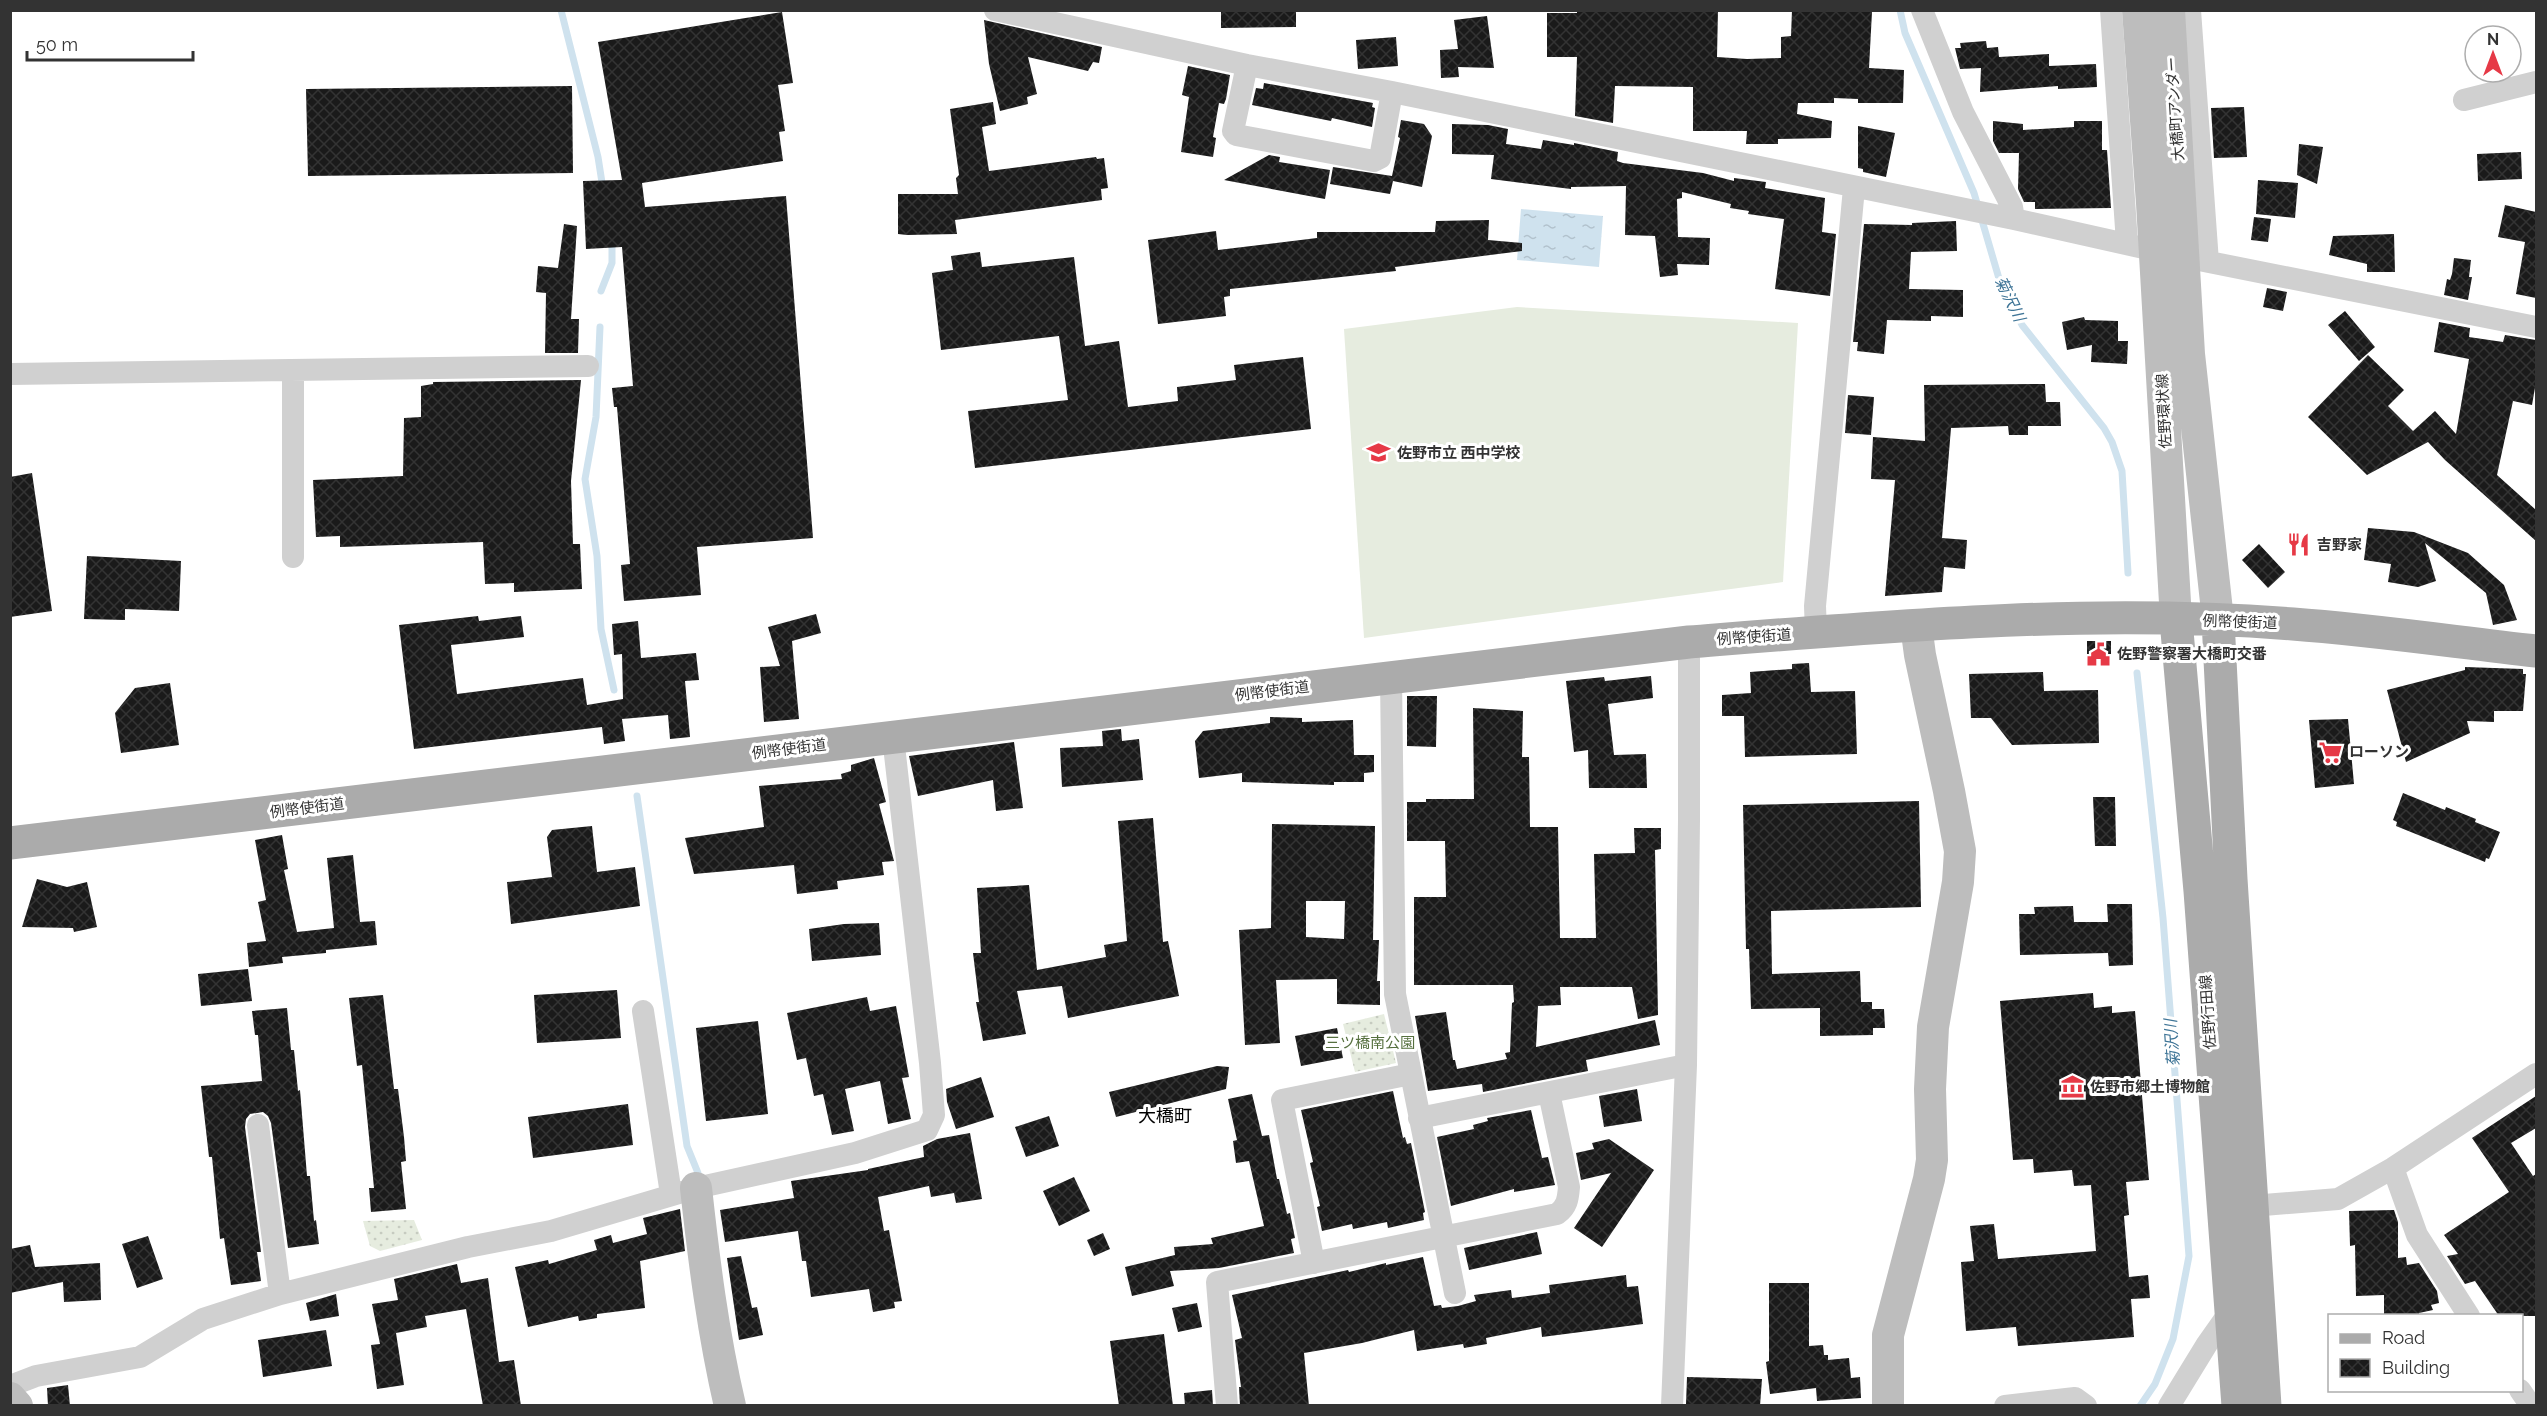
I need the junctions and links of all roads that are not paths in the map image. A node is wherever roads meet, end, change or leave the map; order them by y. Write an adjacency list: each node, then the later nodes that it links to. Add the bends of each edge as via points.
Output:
1 (995, 10): 7 (street)
2 (1922, 10): 13 (street, via 1963,112 2012,207)
3 (2111, 10): 14 (street)
4 (2138, 10): 12 (main road, 大橋町アンダー)
5 (2169, 10): 12 (main road, 大橋町アンダー)
6 (2190, 10): 14 (street)
7 (1247, 65): 9 (street); 9 (street, via 1233,131 1236,135 1374,161 1380,158)
8 (2536, 82): 10 (street)
9 (1392, 92): 11 (street)
10 (2464, 100)
11 (1854, 188): 13 (street); 23 (street, via 1815,606)
12 (2167, 205): 14 (main road, 佐野環状線)
13 (2008, 218): 14 (street)
14 (2168, 253): 15 (street); 20 (main road, 佐野環状線); 21 (main road, 佐野環状線, via 2189,354)
15 (2536, 327)
16 (588, 366): 17 (street)
17 (293, 370): 18 (street); 19 (street)
18 (10, 374)
19 (293, 557)
20 (2175, 620): 21 (main road, 例幣使街道); 22 (main road, 例幣使街道, via 2005,620); 38 (main road, 佐野行田線, via 2200,891)
21 (2218, 620): 25 (main road, 例幣使街道, via 2293,624); 38 (main road, 佐野行田線, via 2231,879)
22 (1916, 625): 23 (main road, 例幣使街道); 52 (main road, via 1956,824 1960,868 1933,1027 1932,1160 1888,1335)
23 (1816, 632): 24 (main road, 例幣使街道)
24 (1689, 642): 26 (main road, 例幣使街道); 30 (street)
25 (2536, 651)
26 (1391, 678): 27 (main road, 例幣使街道); 31 (street, via 1395,994)
27 (893, 737): 28 (main road, 例幣使街道); 37 (street, via 930,1063 932,1123 927,1130 855,1153)
28 (10, 843)
29 (643, 1011): 37 (street)
30 (1686, 1065): 33 (street); 51 (street)
31 (1411, 1074): 34 (street); 40 (street, via 1282,1100)
32 (2536, 1074): 36 (street)
33 (1549, 1093): 34 (street); 39 (street, via 1569,1187 1563,1209 1557,1214)
34 (1419, 1118): 39 (street)
35 (258, 1125): 42 (street)
36 (2393, 1168): 38 (street, via 2338,1199); 44 (street, via 2417,1235)
37 (684, 1191): 42 (street, via 550,1231 468,1247); 49 (main road)
38 (2237, 1207): 43 (main road, 佐野行田線); 57 (main road, 佐野行田線)
39 (1444, 1236): 40 (street); 41 (street)
40 (1314, 1263): 50 (street, via 1217,1282)
41 (1455, 1293)
42 (280, 1294): 45 (street, via 203,1319 140,1357 36,1376)
43 (2231, 1310): 55 (street); 56 (main road, 佐野行田線)
44 (2468, 1314)
45 (10, 1386)
46 (2521, 1392): 58 (street)
47 (10, 1398): 48 (main road)
48 (16, 1406)
49 (730, 1406)
50 (1227, 1406)
51 (1672, 1406)
52 (1888, 1406)
53 (2006, 1406): 54 (street, via 2075,1398)
54 (2086, 1406)
55 (2169, 1406)
56 (2238, 1406)
57 (2265, 1406)
58 (2531, 1406)

